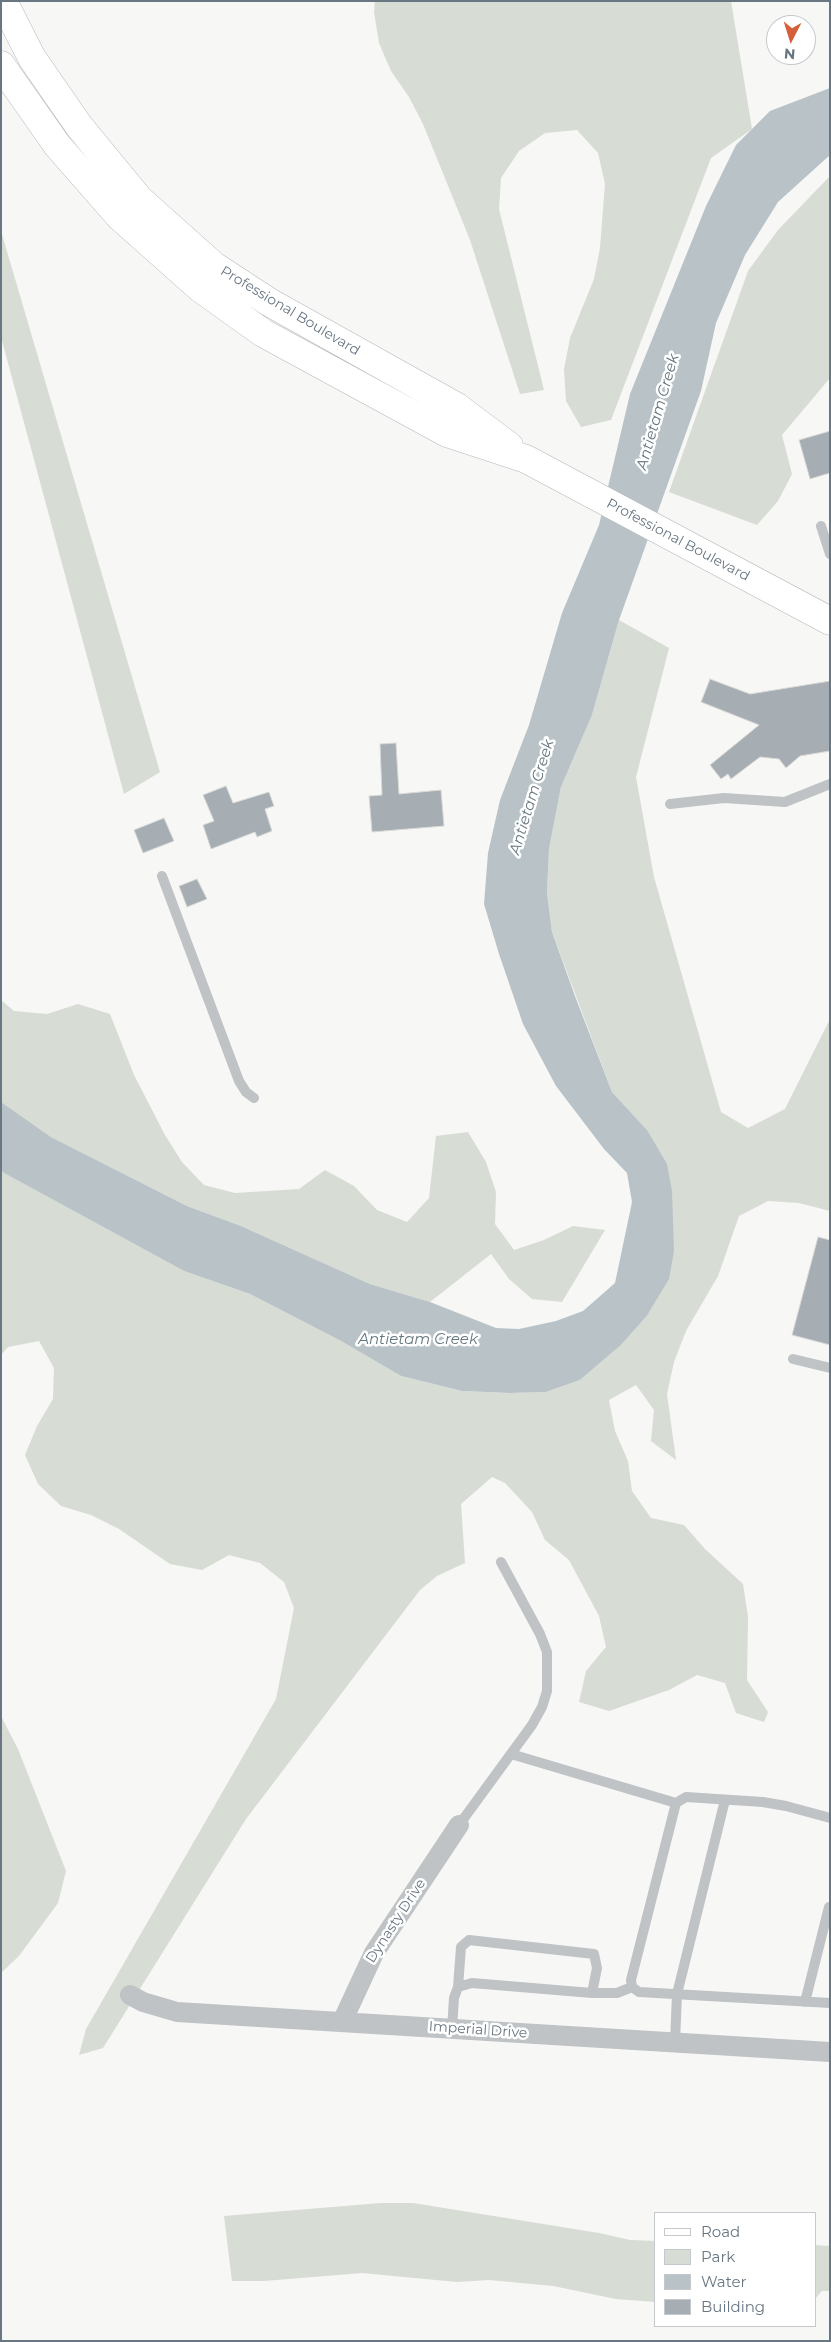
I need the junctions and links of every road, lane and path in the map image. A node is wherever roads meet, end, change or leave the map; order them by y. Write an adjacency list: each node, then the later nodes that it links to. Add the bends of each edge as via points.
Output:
1 (3, 1): 3 (street, Professional Boulevard, via 32,58 79,126 140,199 214,266 268,302 457,407)
2 (1, 65): 3 (street, Professional Boulevard, via 57,145 114,210 200,288 263,333 447,433)
3 (526, 459): 6 (street, Professional Boulevard)
4 (821, 526): 5 (lane)
5 (830, 554)
6 (830, 621)
7 (830, 784): 8 (lane, via 785,802 724,798)
8 (670, 804)
9 (162, 876): 10 (lane, via 239,1081)
10 (254, 1098)
11 (793, 1359): 12 (lane)
12 (830, 1368)
13 (501, 1562): 14 (lane, via 540,1634 547,1652 548,1670 542,1707)
14 (511, 1754): 16 (lane); 18 (lane)
15 (724, 1800): 16 (lane, via 686,1797); 17 (lane, via 786,1806); 23 (lane)
16 (676, 1802): 21 (lane, via 631,1980)
17 (830, 1818)
18 (459, 1825): 27 (street, Dynasty Drive, via 374,1953)
19 (829, 1908): 25 (lane)
20 (458, 1987): 22 (lane, via 472,1983); 22 (lane, via 461,1947 469,1940 594,1954 597,1968); 28 (lane)
21 (632, 1987): 22 (lane, via 618,1993); 23 (lane, via 639,1992)
22 (592, 1993)
23 (677, 1994): 25 (lane); 29 (lane)
24 (130, 1995): 27 (street, Imperial Drive, via 177,2012)
25 (805, 2002): 26 (lane)
26 (830, 2003)
27 (342, 2022): 28 (street, Imperial Drive)
28 (452, 2029): 29 (street, Imperial Drive)
29 (675, 2042): 30 (street, Imperial Drive)
30 (830, 2052)

